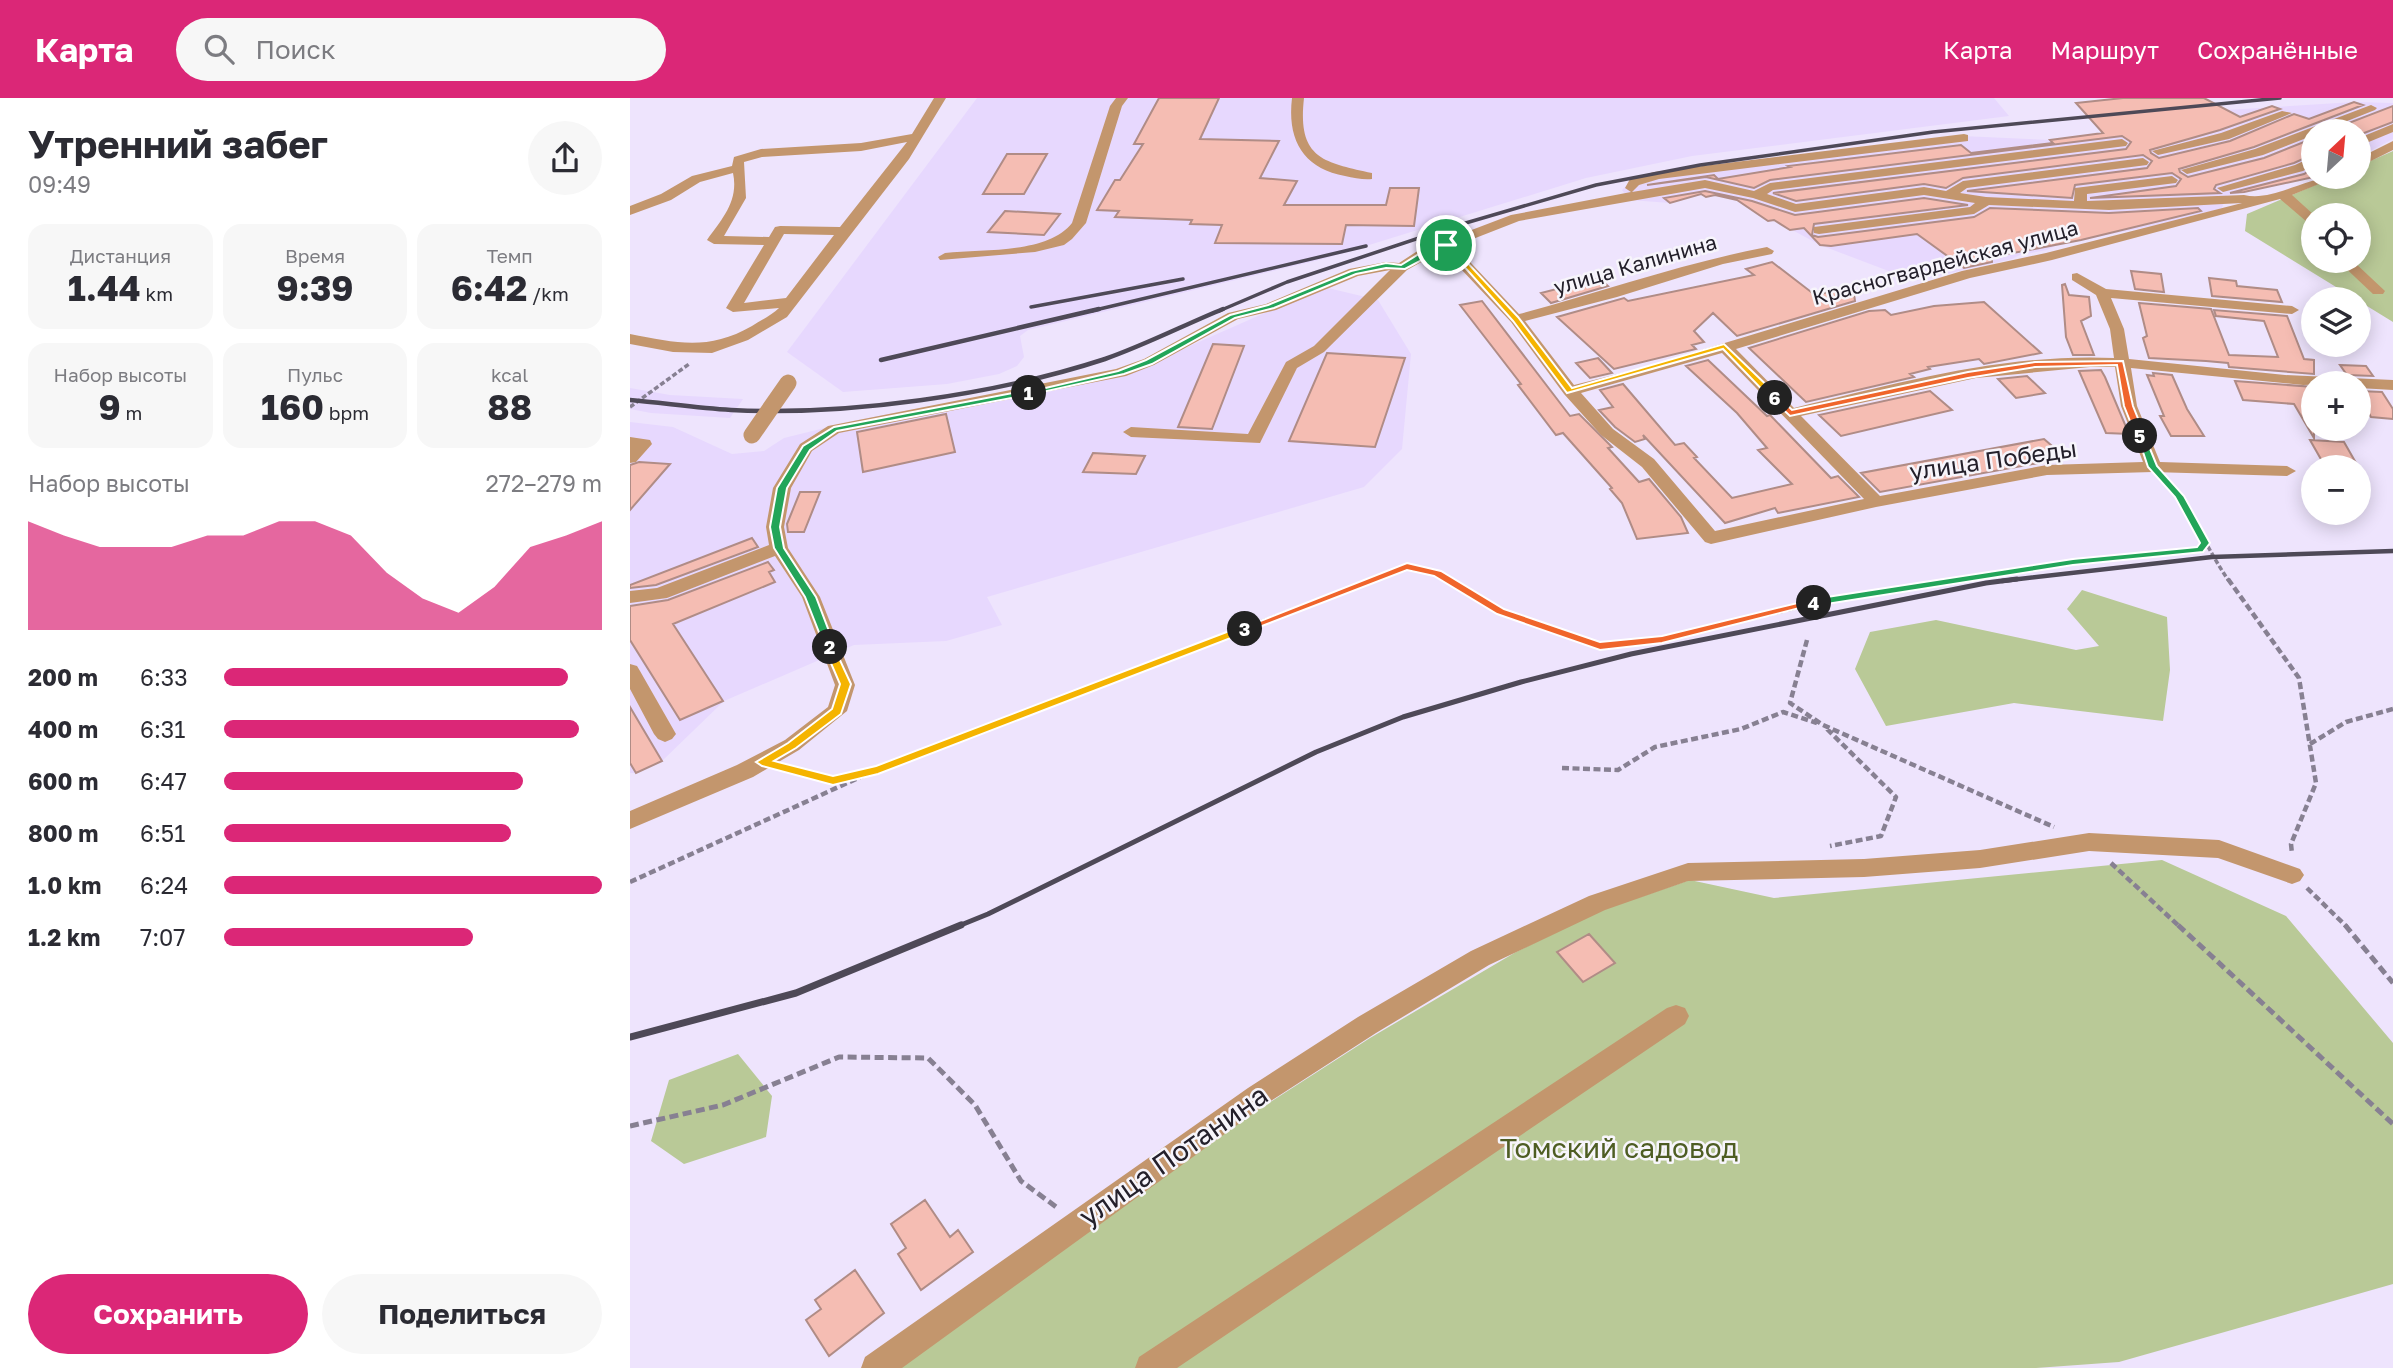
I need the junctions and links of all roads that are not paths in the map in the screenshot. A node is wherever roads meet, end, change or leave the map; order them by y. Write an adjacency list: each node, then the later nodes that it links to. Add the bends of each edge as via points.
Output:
1 (940, 98): 8 (street)
2 (1122, 98): 41 (street, via 1079,223 1070,235 1036,247)
3 (1298, 98): 22 (street, via 1296,111 1309,157 1337,171)
4 (2371, 108): 15 (street)
5 (2286, 113): 7 (street)
6 (2393, 128): 9 (street)
7 (2225, 136): 14 (street); 15 (street)
8 (916, 137): 19 (street, via 861,147 761,153 738,160); 37 (street)
9 (2371, 137)
10 (1964, 138): 28 (street, via 1658,175 1634,182 1629,190)
11 (2371, 142): 13 (street)
12 (2122, 143): 18 (street)
13 (2391, 146): 16 (street)
14 (2158, 151)
15 (2259, 152): 20 (street); 21 (street)
16 (2371, 157)
17 (2143, 162): 24 (street)
18 (1941, 166): 24 (street); 29 (street, via 1770,187)
19 (738, 167): 35 (street, via 696,179); 38 (street, via 742,199 715,240)
20 (2299, 168): 25 (street)
21 (2187, 170)
22 (1368, 176)
23 (2172, 180): 32 (street, via 2080,191)
24 (1963, 185): 27 (street)
25 (2223, 188)
26 (2301, 188): 30 (street, Красногвардейская улица)
27 (1950, 194): 29 (street, via 1924,191 1795,208); 31 (street)
28 (1633, 195): 29 (street, via 1705,184); 39 (street, via 1516,218)
29 (1756, 195)
30 (2283, 195): 33 (street, Красногвардейская улица); 34 (street)
31 (1986, 201): 32 (street); 36 (street, via 1974,210)
32 (2081, 203): 33 (street, via 2109,206 2244,199)
33 (2257, 203): 51 (street, Красногвардейская улица, via 1966,274)
34 (2301, 209)
35 (630, 211)
36 (1819, 230)
37 (844, 231): 38 (street, via 780,230); 47 (street)
38 (773, 241): 47 (street, via 733,308)
39 (1446, 245): 42 (street); 49 (street)
40 (1768, 251): 49 (street, улица Калинина, via 1720,260)
41 (945, 257)
42 (1402, 267): 57 (street, via 1319,349 1290,365 1254,439); 64 (street, via 1386,265 1354,272 1271,307 1233,316 1121,373 834,429 806,448 782,488 775,527)
43 (2359, 273): 45 (street)
44 (2077, 277): 46 (street)
45 (2378, 290)
46 (2102, 293): 48 (street); 52 (street, via 2117,329)
47 (793, 302): 50 (street, via 767,326 712,348 673,348)
48 (2292, 310)
49 (1516, 319): 55 (street)
50 (630, 339)
51 (1724, 346): 55 (street, Красногвардейская улица); 56 (street)
52 (2120, 363): 54 (street); 56 (street, via 2035,365 1968,375); 61 (street, via 2129,406)
53 (788, 383): 58 (street, bridge)
54 (2393, 385)
55 (1570, 391): 63 (street, улица Победы, via 1606,432 1648,463 1711,538)
56 (1790, 414): 63 (street)
57 (1130, 432)
58 (752, 435)
59 (630, 442): 60 (street, via 644,444)
60 (630, 458)
61 (2153, 467): 62 (street, улица Победы); 63 (street, улица Победы, via 2047,470)
62 (2287, 471)
63 (1876, 502)
64 (779, 548): 65 (street, via 660,594); 68 (street, via 811,597 845,684 837,711 792,746 762,762)
65 (630, 597)
66 (630, 671): 67 (street)
67 (665, 734)
68 (630, 820)
69 (2292, 875): 71 (street, улица Потанина, via 2219,849 2089,842 1980,859 1864,868 1688,872 1597,903 1480,958 1367,1025 1257,1096)
70 (1676, 1016): 72 (street)
71 (876, 1368)
72 (1150, 1368)

